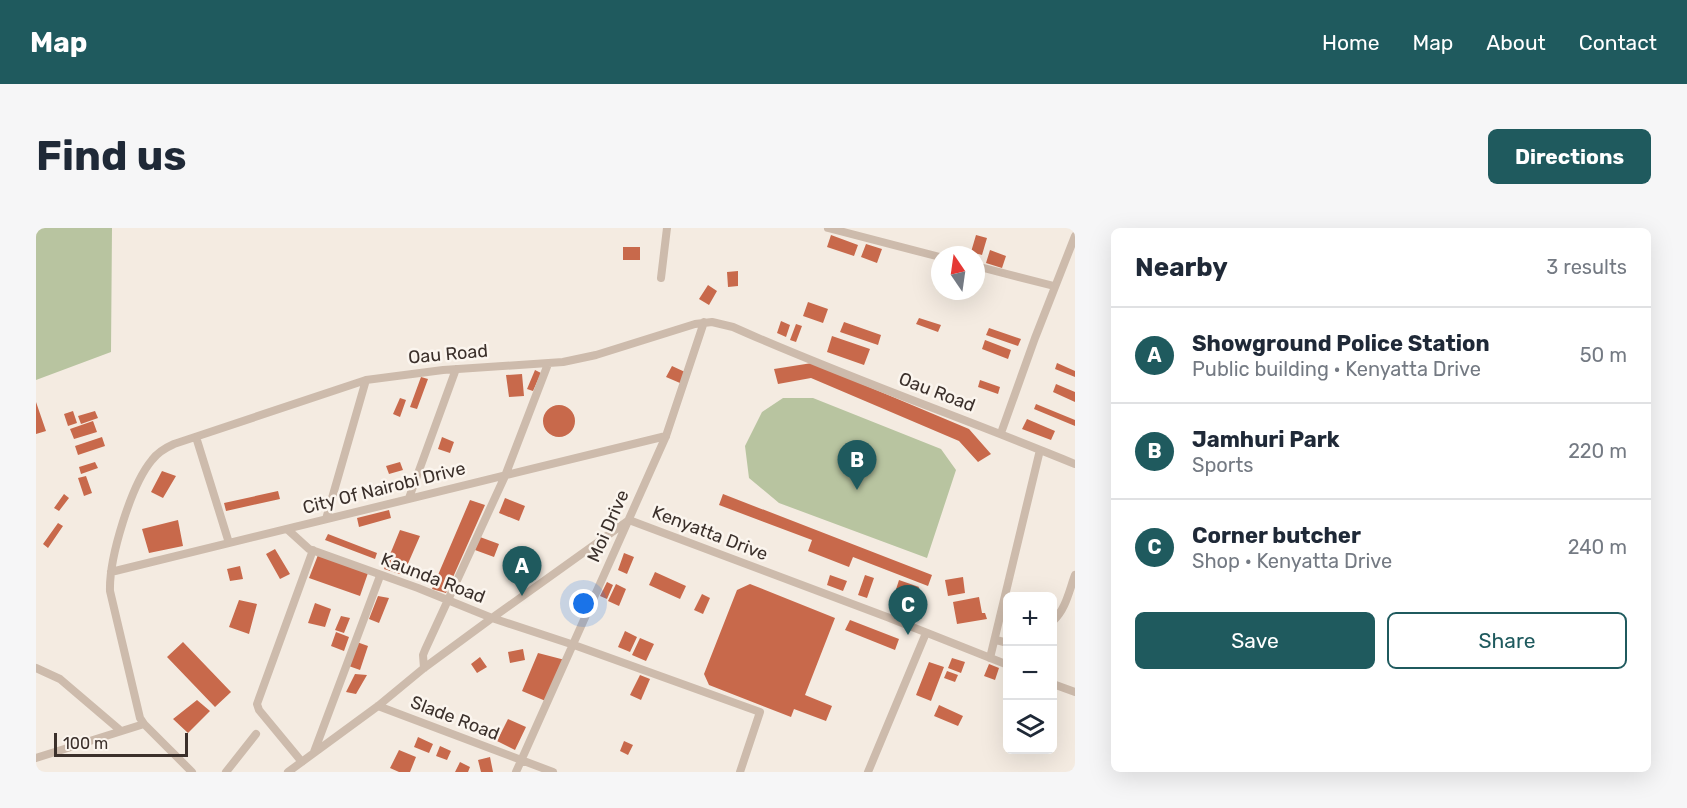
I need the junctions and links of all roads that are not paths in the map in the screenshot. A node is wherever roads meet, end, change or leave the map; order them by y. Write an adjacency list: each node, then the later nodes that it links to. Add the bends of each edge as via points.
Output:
1 (667, 228): 6 (street)
2 (828, 228): 4 (street)
3 (1075, 236): 7 (street)
4 (931, 255)
5 (985, 268): 7 (street)
6 (661, 278)
7 (1054, 286): 12 (street)
8 (704, 322): 9 (street, Oau Road, via 596,355); 12 (street, Oau Road, via 733,327); 13 (street, Moi Drive)
9 (548, 364): 10 (street, Oau Road); 17 (street)
10 (456, 369): 11 (street, Oau Road); 18 (street)
11 (366, 380): 14 (street, Oau Road); 19 (street)
12 (1001, 433): 15 (street, Oau Road)
13 (666, 436): 17 (street, City Of Nairobi Drive); 20 (street, Moi Drive)
14 (196, 437): 22 (street); 24 (street, Oau Road, via 166,447 147,466 121,529)
15 (1040, 450): 16 (street, Oau Road); 31 (street)
16 (1075, 464)
17 (505, 476): 18 (street, City Of Nairobi Drive); 27 (street)
18 (409, 498): 19 (street, City Of Nairobi Drive)
19 (326, 519): 21 (street, City Of Nairobi Drive)
20 (629, 520): 28 (street, Kenyatta Drive); 30 (street, Kenyatta Drive); 33 (street, Moi Drive)
21 (287, 529): 22 (street, City Of Nairobi Drive); 23 (street, Kaunda Road)
22 (229, 543): 24 (street, City Of Nairobi Drive)
23 (312, 550): 26 (street, Kaunda Road); 47 (street, via 257,704)
24 (111, 572): 41 (street, Oau Road, via 111,599)
25 (1075, 575): 29 (street)
26 (380, 576): 27 (street, Kaunda Road); 44 (street)
27 (447, 600): 28 (street, Kaunda Road); 37 (street, via 423,655)
28 (492, 618): 33 (street, Kaunda Road); 37 (street, Kenyatta Drive)
29 (1057, 618)
30 (926, 633): 34 (street, Kenyatta Drive); 54 (street)
31 (996, 640): 32 (street); 34 (street)
32 (1003, 642)
33 (574, 645): 46 (street, Moi Drive); 53 (street, Kaunda Road, via 760,712)
34 (990, 658): 35 (street, Kenyatta Drive)
35 (1003, 663)
36 (36, 668): 42 (street, via 60,679)
37 (424, 668): 40 (street, Kenyatta Drive)
38 (1057, 685): 39 (street)
39 (1075, 692)
40 (378, 706): 44 (street, Kenyatta Drive); 46 (street, Slade Road)
41 (144, 724): 42 (street); 48 (street, Oau Road)
42 (121, 731): 45 (street)
43 (256, 734): 49 (street)
44 (313, 753): 47 (street, Kenyatta Drive)
45 (36, 758)
46 (520, 761): 51 (street, Moi Drive); 52 (street, Slade Road)
47 (300, 767): 50 (street, Kenyatta Drive)
48 (192, 772)
49 (226, 772)
50 (288, 772)
51 (516, 772)
52 (553, 772)
53 (740, 772)
54 (868, 772)

